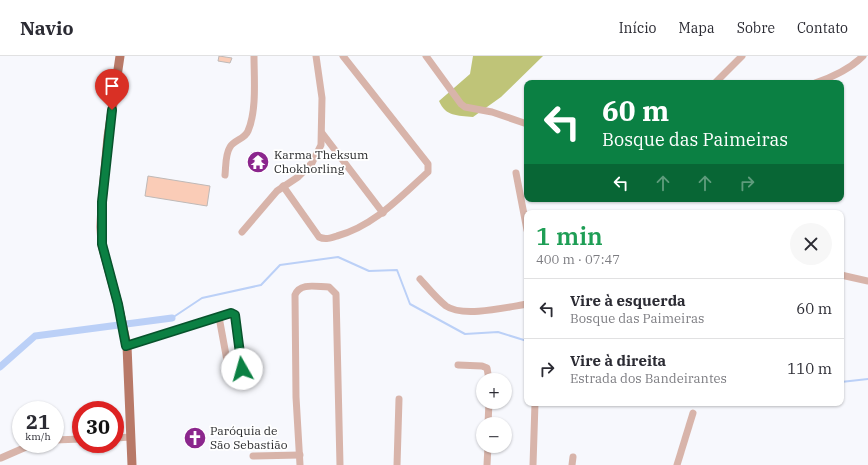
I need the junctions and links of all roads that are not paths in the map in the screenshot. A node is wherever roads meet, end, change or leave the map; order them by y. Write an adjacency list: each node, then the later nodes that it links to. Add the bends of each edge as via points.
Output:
1 (120, 56): 23 (main road, via 108,137 101,227 102,244)
2 (254, 56): 13 (street, via 250,125 244,137 230,146)
3 (316, 56): 11 (street, via 322,98)
4 (343, 56): 15 (street, via 428,164 428,172)
5 (426, 56): 10 (street, via 460,104)
6 (742, 56): 8 (street)
7 (863, 56): 9 (street, via 855,64)
8 (718, 80)
9 (824, 80)
10 (524, 123)
11 (322, 133): 14 (street, via 321,145 312,163 298,177); 15 (street)
12 (516, 173): 16 (street)
13 (225, 175)
14 (283, 186): 15 (street, via 323,239 363,226); 17 (street)
15 (383, 213)
16 (524, 214)
17 (242, 232)
18 (844, 276): 20 (street)
19 (420, 279): 21 (street, via 447,307 460,311)
20 (868, 281)
21 (524, 304)
22 (219, 317): 22 (street, via 231,313 235,315 242,369 236,376 228,366); 23 (street)
23 (126, 342): 30 (main road)
24 (458, 365): 25 (street, via 482,366 487,368)
25 (487, 373)
26 (398, 399): 40 (street)
27 (535, 406): 42 (street)
28 (693, 412): 44 (street)
29 (124, 437): 30 (street)
30 (131, 437): 37 (main road)
31 (12, 453): 36 (street)
32 (488, 453): 41 (street)
33 (300, 455): 34 (street); 38 (street); 39 (street, via 296,397 295,295 302,286 329,287 336,294)
34 (253, 456)
35 (572, 457): 43 (street)
36 (1, 458)
37 (132, 465)
38 (300, 465)
39 (340, 465)
40 (397, 465)
41 (487, 465)
42 (533, 465)
43 (572, 465)
44 (677, 465)

